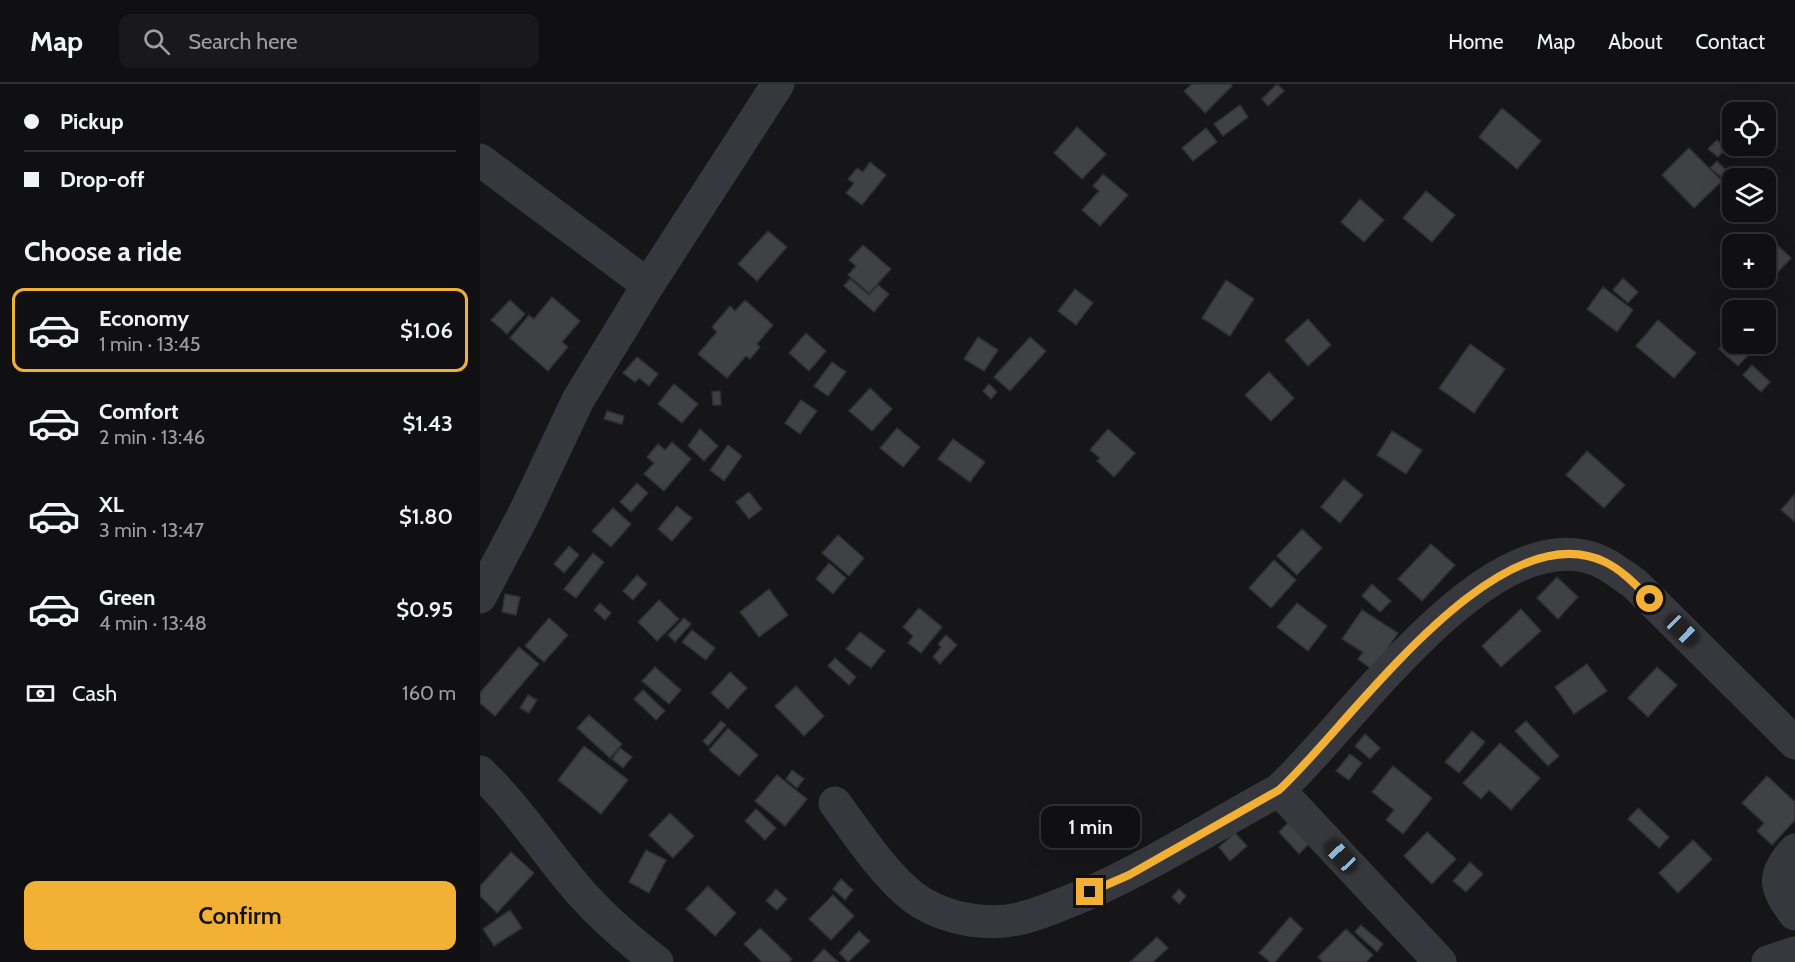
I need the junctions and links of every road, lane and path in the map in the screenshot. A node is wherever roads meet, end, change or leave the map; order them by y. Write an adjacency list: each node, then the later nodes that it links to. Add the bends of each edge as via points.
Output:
1 (775, 86): 3 (street)
2 (480, 160): 3 (street)
3 (648, 285): 4 (street, via 578,400)
4 (480, 597)
5 (1795, 742): 7 (street, via 1635,584 1605,562 1581,555 1554,556 1523,563 1448,612)
6 (480, 771): 12 (street, via 582,894)
7 (1279, 790): 8 (street, via 1129,875 1016,920 973,921 942,914 919,901 871,851); 13 (street)
8 (835, 803)
9 (1795, 850): 10 (street, via 1777,882)
10 (1795, 914)
11 (1795, 953): 14 (street)
12 (657, 962)
13 (1440, 962)
14 (1768, 962)

